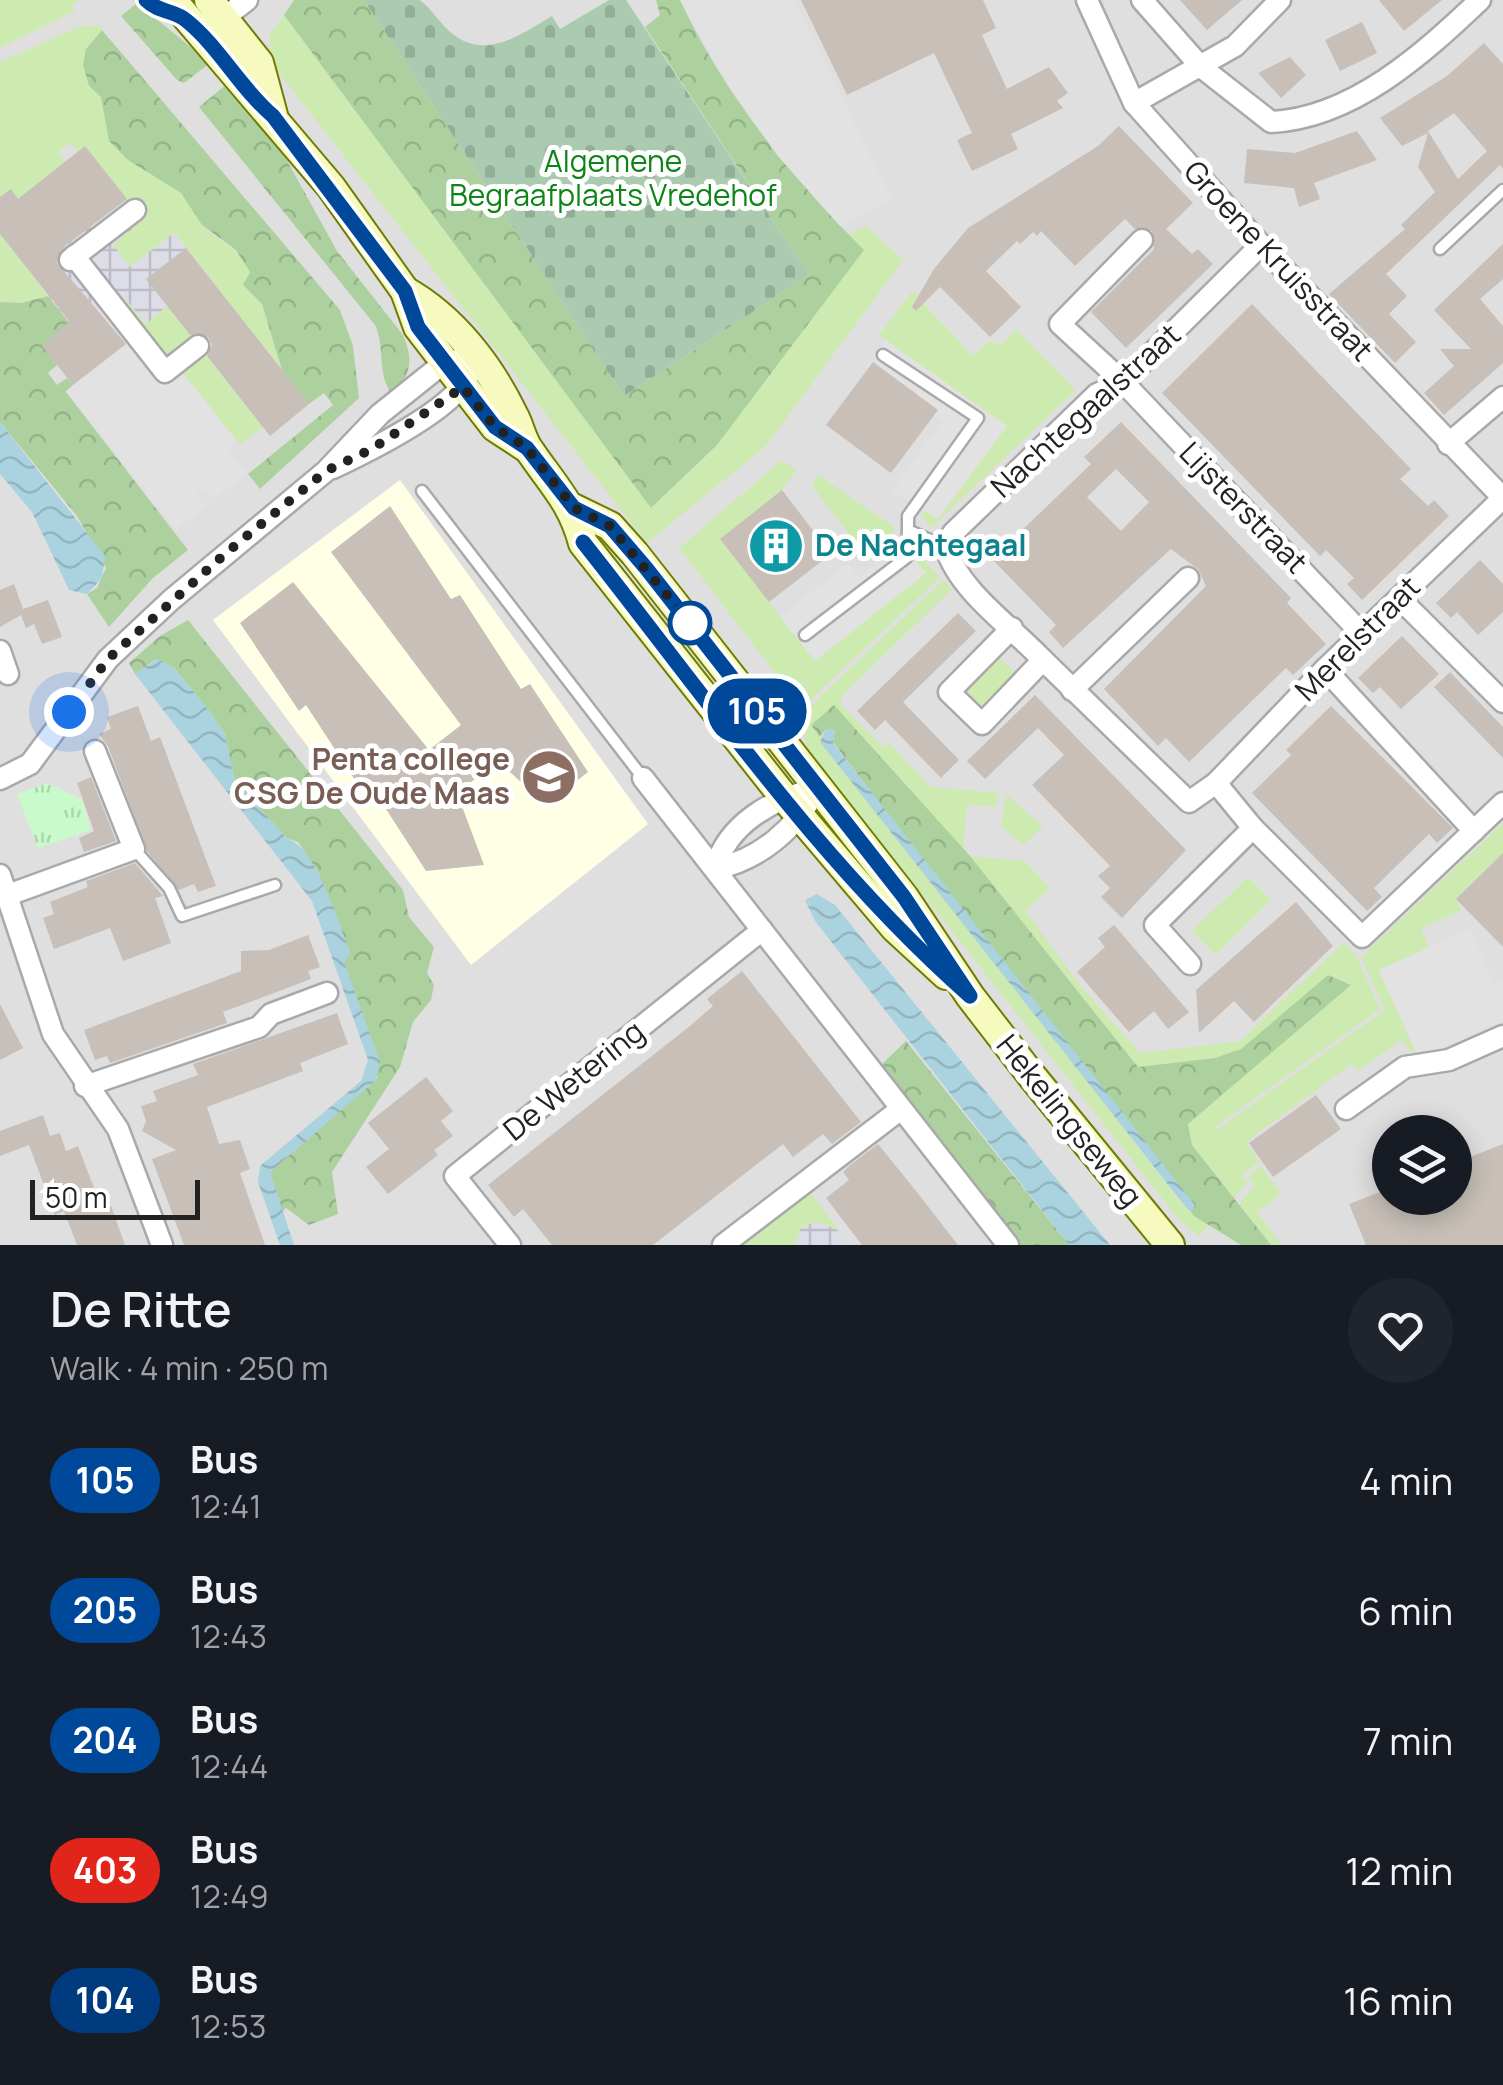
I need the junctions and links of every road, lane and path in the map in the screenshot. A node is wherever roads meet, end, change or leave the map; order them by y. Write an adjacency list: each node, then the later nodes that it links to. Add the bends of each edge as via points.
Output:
1 (146, 0): 7 (lane, Hekelingseweg, via 158,12)
2 (247, 0): 8 (street)
3 (1087, 0): 10 (street, Groene Kruisstraat)
4 (1142, 0): 9 (street)
5 (1280, 0): 9 (street, via 1235,46)
6 (1480, 0): 9 (street, via 1411,65 1303,120 1271,122)
7 (185, 6): 8 (street); 11 (street, Hekelingseweg, via 248,95)
8 (216, 9): 11 (street, Hekelingseweg, via 259,63)
9 (1201, 68): 10 (street)
10 (1134, 103): 15 (street, Groene Kruisstraat)
11 (273, 116): 17 (street, Hekelingseweg)
12 (1503, 190): 16 (lane)
13 (136, 210): 18 (street, via 72,258 166,372)
14 (1142, 240): 22 (street, Lijsterstraat, via 1060,324)
15 (1261, 245): 22 (street, Nachtegaalstraat); 25 (street, Groene Kruisstraat)
16 (1440, 249)
17 (405, 291): 20 (street, Hekelingseweg, via 441,312); 21 (street, Hekelingseweg, via 418,327)
18 (198, 346)
19 (883, 355): 31 (lane, via 978,418 908,516)
20 (476, 357): 21 (street); 23 (street); 26 (street, Hekelingseweg)
21 (445, 362): 23 (street, Hekelingseweg); 27 (street, via 357,435)
22 (1123, 382): 32 (street, Nachtegaalstraat, via 1098,394); 36 (street, Lijsterstraat)
23 (463, 387): 26 (street, Hekelingseweg, via 495,427); 27 (street, via 372,449)
24 (1503, 397): 25 (street)
25 (1448, 444): 29 (street, Groene Kruisstraat)
26 (527, 448): 30 (street, Hekelingseweg)
27 (326, 471): 46 (street, via 108,659 30,764)
28 (422, 491): 45 (lane)
29 (1503, 498): 34 (street, Merelstraat)
30 (574, 508): 48 (street, Hekelingseweg, via 610,526 635,554); 49 (street, Hekelingseweg, via 583,542)
31 (908, 530): 32 (lane); 37 (lane, via 907,557)
32 (946, 548): 35 (street, via 952,568)
33 (1188, 578): 42 (street)
34 (1399, 598): 36 (street, Merelstraat); 43 (street)
35 (1012, 628): 39 (street); 39 (street, via 950,692 982,724)
36 (1362, 634): 40 (street, Merelstraat)
37 (805, 635)
38 (0, 651): 41 (street)
39 (1043, 660): 42 (street)
40 (1325, 670): 47 (street, Merelstraat); 53 (street)
41 (8, 674)
42 (1072, 690): 47 (street, via 1190,802)
43 (1503, 702)
44 (95, 751): 54 (street)
45 (643, 778): 55 (street)
46 (0, 779)
47 (1216, 783): 52 (street)
48 (816, 789): 49 (street); 51 (street); 62 (street, Hekelingseweg, via 904,897)
49 (782, 796): 51 (street, Hekelingseweg); 55 (street, via 721,848)
50 (1503, 803): 53 (street)
51 (802, 818): 55 (street, via 741,864); 62 (street, Hekelingseweg, via 896,928)
52 (1253, 828): 53 (street, via 1362,937); 60 (street, via 1156,925)
53 (1474, 831)
54 (134, 848): 57 (lane, via 169,888 182,916); 58 (street)
55 (715, 869): 59 (street)
56 (0, 874): 58 (street)
57 (275, 885)
58 (8, 896): 64 (street, via 53,1034)
59 (762, 930): 65 (street); 68 (street, De Wetering, via 454,1176)
60 (1190, 964)
61 (327, 993): 64 (street, via 271,1014 259,1027)
62 (970, 996): 71 (street, Hekelingseweg)
63 (1503, 1036): 66 (street, via 1449,1060 1405,1067)
64 (85, 1086): 67 (street, via 118,1129)
65 (901, 1109): 69 (street); 70 (street)
66 (1346, 1109)
67 (162, 1245)
68 (510, 1245)
69 (723, 1245)
70 (1008, 1245)
71 (1170, 1245)

